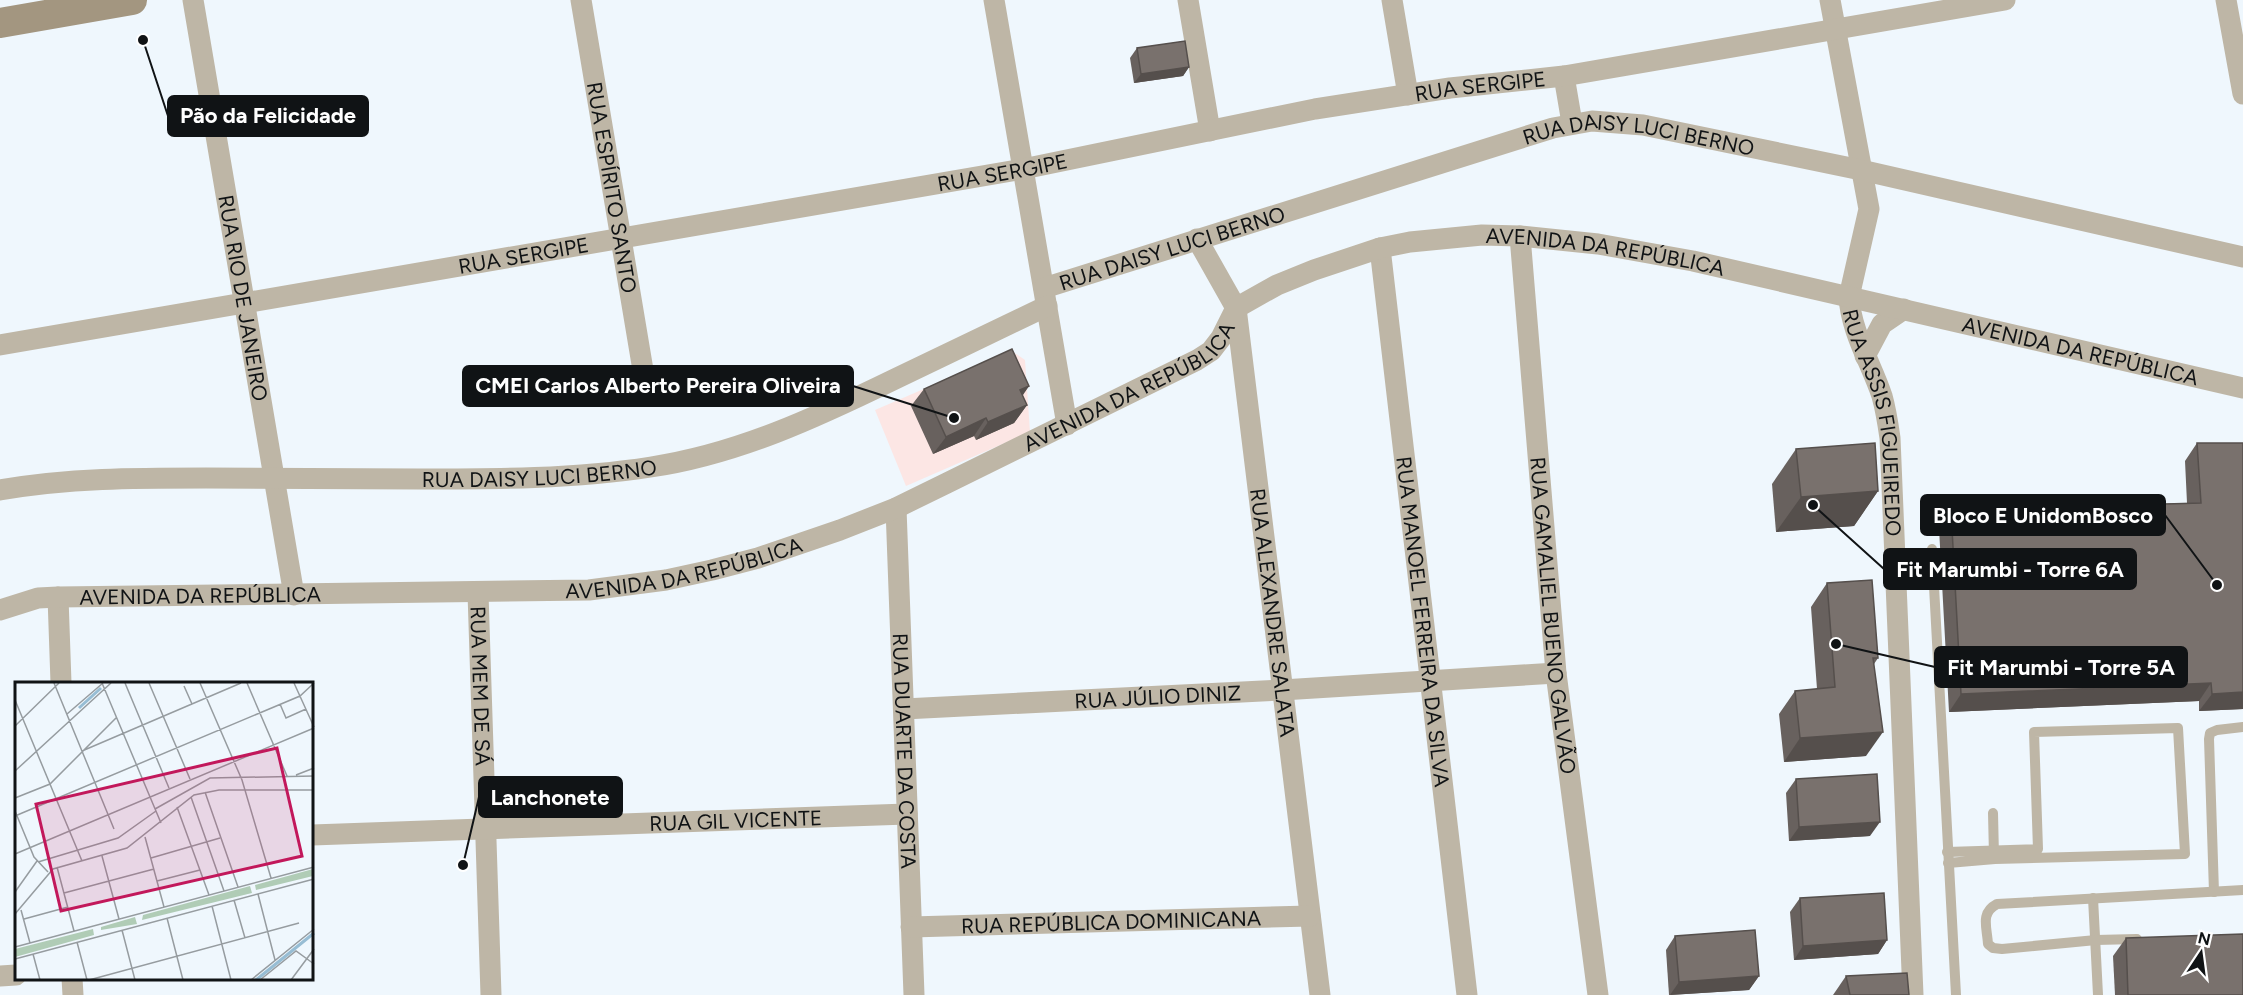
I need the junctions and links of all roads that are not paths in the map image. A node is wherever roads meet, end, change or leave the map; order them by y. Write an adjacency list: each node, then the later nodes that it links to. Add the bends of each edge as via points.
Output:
1 (132, 0): 10 (street)
2 (193, 0): 26 (street, RUA RIO DE JANEIRO)
3 (581, 0): 20 (street, RUA ESPÍRITO SANTO)
4 (994, 0): 17 (street)
5 (1188, 0): 16 (street)
6 (1392, 0): 14 (street)
7 (1830, 0): 11 (street, RUA ASSIS FIGUEIREDO)
8 (2005, 0): 11 (street, RUA SERGIPE)
9 (2226, 0): 13 (street)
10 (0, 23)
11 (1835, 29): 12 (street, RUA SERGIPE); 18 (street, RUA ASSIS FIGUEIREDO)
12 (1564, 76): 14 (street, RUA SERGIPE); 15 (street)
13 (2243, 94)
14 (1408, 95): 16 (street, RUA SERGIPE)
15 (1572, 123): 18 (street, RUA DAISY LUCI BERNO, via 1643,125); 21 (street, RUA DAISY LUCI BERNO)
16 (1210, 131): 17 (street, RUA SERGIPE)
17 (1023, 169): 20 (street, RUA SERGIPE); 24 (street)
18 (1861, 170): 23 (street, RUA DAISY LUCI BERNO); 25 (street, RUA ASSIS FIGUEIREDO, via 1869,209)
19 (1520, 236): 22 (street, AVENIDA DA REPÚBLICA, via 1446,238); 25 (street, AVENIDA DA REPÚBLICA, via 1645,252); 42 (street, RUA GAMALIEL BUENO GALVÃO)
20 (621, 238): 26 (street, RUA SERGIPE); 31 (street, RUA ESPÍRITO SANTO)
21 (1197, 239): 24 (street, RUA DAISY LUCI BERNO); 27 (street, RUA ALEXANDRE SALATA)
22 (1380, 248): 27 (street, AVENIDA DA REPÚBLICA, via 1277,285); 43 (street, RUA MANOEL FERREIRA DA SILVA)
23 (2243, 257)
24 (1045, 297): 33 (street); 34 (street, RUA DAISY LUCI BERNO, via 828,412 699,459 541,478)
25 (1849, 297): 28 (street, AVENIDA DA REPÚBLICA); 30 (street, RUA ASSIS FIGUEIREDO)
26 (245, 303): 29 (street, RUA SERGIPE); 34 (street, RUA RIO DE JANEIRO)
27 (1236, 308): 33 (street, AVENIDA DA REPÚBLICA, via 1221,338 1197,360); 45 (street, RUA ALEXANDRE SALATA)
28 (1904, 309): 30 (street, via 1882,324); 32 (street, AVENIDA DA REPÚBLICA)
29 (0, 345)
30 (1865, 356): 68 (street, RUA ASSIS FIGUEIREDO, via 1882,396 1890,438)
31 (644, 376)
32 (2243, 388)
33 (1067, 424): 36 (street, AVENIDA DA REPÚBLICA)
34 (275, 478): 35 (street, RUA DAISY LUCI BERNO, via 113,478); 39 (street, RUA RIO DE JANEIRO)
35 (0, 490)
36 (896, 508): 38 (street, AVENIDA DA REPÚBLICA, via 799,545 666,580 589,590); 46 (street, RUA DUARTE DA COSTA)
37 (1932, 549): 53 (lane)
38 (478, 593): 39 (street, AVENIDA DA REPÚBLICA); 50 (street, RUA MEM DE SÁ)
39 (294, 595): 40 (street, AVENIDA DA REPÚBLICA)
40 (58, 597): 41 (street, AVENIDA DA REPÚBLICA, via 38,598); 44 (street)
41 (0, 610)
42 (1556, 673): 43 (street, RUA JÚLIO DINIZ); 67 (street, RUA GAMALIEL BUENO GALVÃO)
43 (1430, 681): 45 (street, RUA JÚLIO DINIZ); 66 (street, RUA MANOEL FERREIRA DA SILVA)
44 (61, 682)
45 (1282, 690): 46 (street, RUA JÚLIO DINIZ); 57 (street, RUA ALEXANDRE SALATA)
46 (904, 708): 49 (street, RUA DUARTE DA COSTA)
47 (2243, 727): 55 (lane, via 2210,733)
48 (1993, 813): 52 (lane)
49 (907, 814): 50 (street, RUA GIL VICENTE); 58 (street, RUA DUARTE DA COSTA)
50 (486, 829): 51 (street, RUA GIL VICENTE); 63 (street, RUA MEM DE SÁ)
51 (314, 835)
52 (1994, 854): 52 (lane, via 2185,854 2178,728 2034,732 2038,849); 53 (lane)
53 (1948, 857): 69 (lane)
54 (2243, 891): 55 (lane)
55 (2214, 892): 56 (lane)
56 (2093, 898): 60 (lane); 60 (lane, via 1997,904 1986,914 1988,944 2002,949)
57 (1310, 916): 58 (street, RUA REPÚBLICA DOMINICANA); 65 (street, RUA ALEXANDRE SALATA)
58 (911, 927): 64 (street, RUA DUARTE DA COSTA)
59 (2144, 938): 60 (lane)
60 (2096, 940): 70 (lane)
61 (15, 975): 62 (street)
62 (0, 976)
63 (491, 995)
64 (914, 995)
65 (1320, 995)
66 (1467, 995)
67 (1598, 995)
68 (1913, 995)
69 (1956, 995)
70 (2098, 995)

